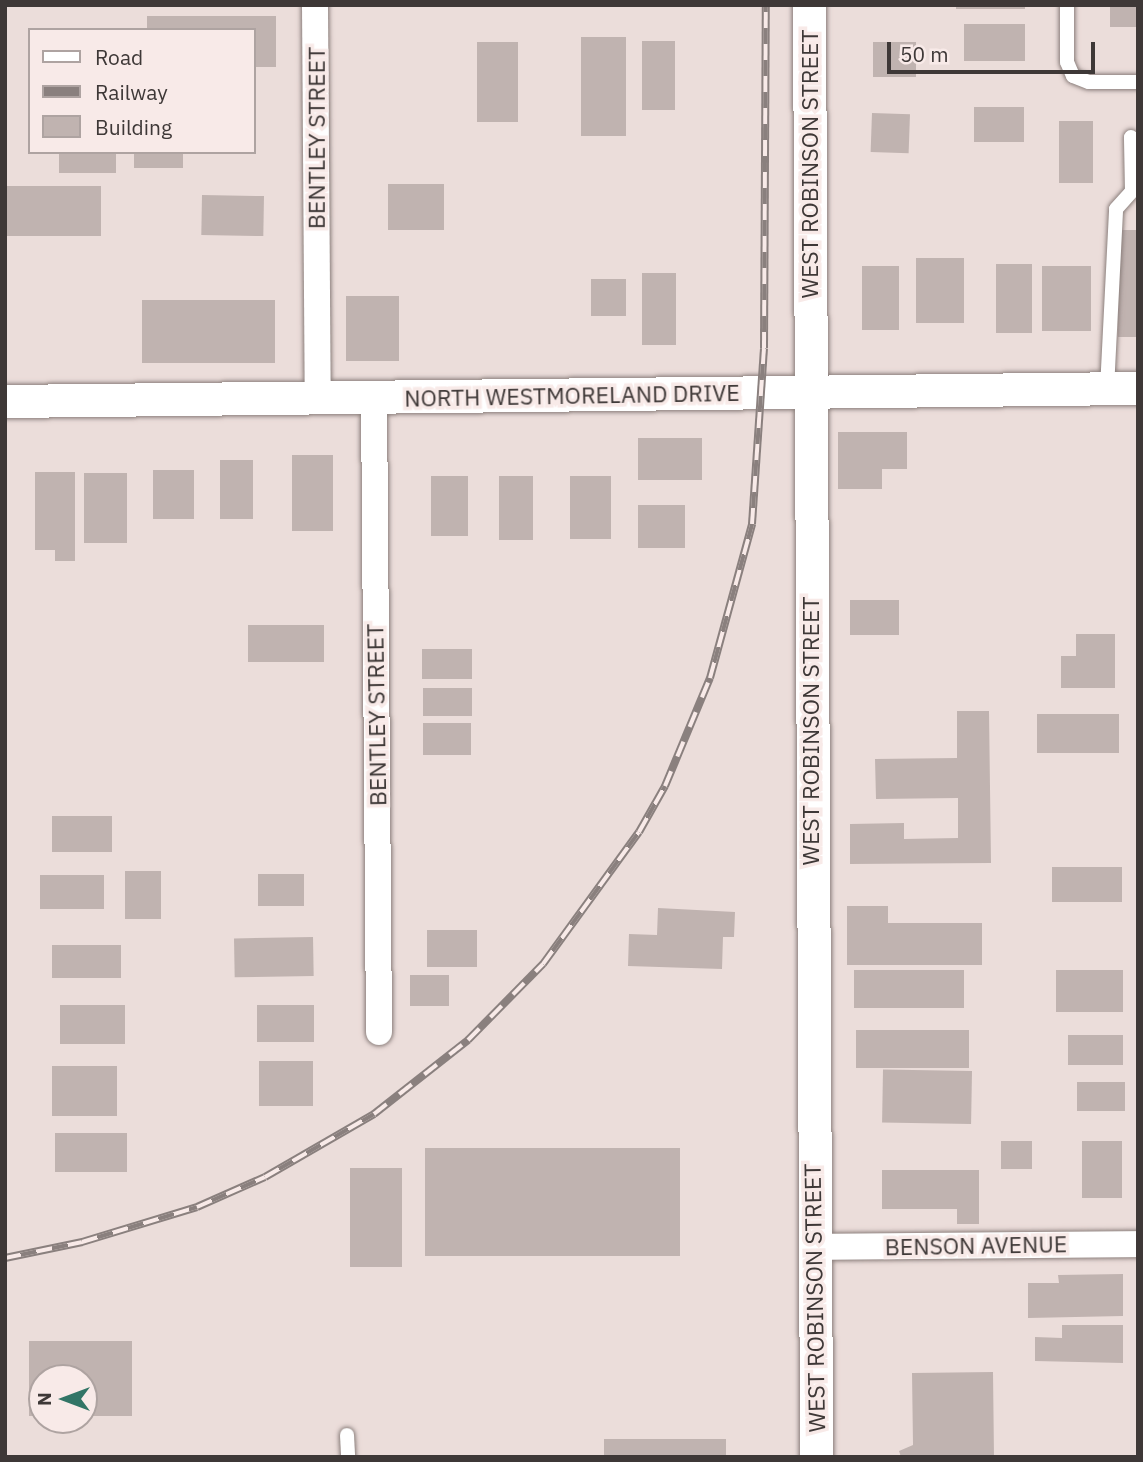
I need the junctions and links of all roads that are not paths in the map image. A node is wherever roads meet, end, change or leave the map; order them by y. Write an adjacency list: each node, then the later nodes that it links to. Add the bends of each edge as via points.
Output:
1 (315, 5): 8 (street, BENTLEY STREET)
2 (809, 5): 7 (street, WEST ROBINSON STREET)
3 (1067, 5): 4 (lane, via 1067,62 1073,76 1089,82)
4 (1138, 82)
5 (1131, 137): 6 (lane, via 1132,191 1116,209)
6 (1122, 388): 7 (street, NORTH WESTMORELAND DRIVE)
7 (808, 392): 9 (street, NORTH WESTMORELAND DRIVE); 13 (street, WEST ROBINSON STREET)
8 (318, 397): 9 (street, NORTH WESTMORELAND DRIVE); 10 (street, NORTH WESTMORELAND DRIVE)
9 (374, 397): 11 (street, BENTLEY STREET)
10 (5, 401)
11 (379, 1032)
12 (1138, 1244): 13 (street, BENSON AVENUE)
13 (813, 1247): 16 (street, WEST ROBINSON STREET)
14 (347, 1435): 15 (lane)
15 (348, 1457)
16 (816, 1457)

